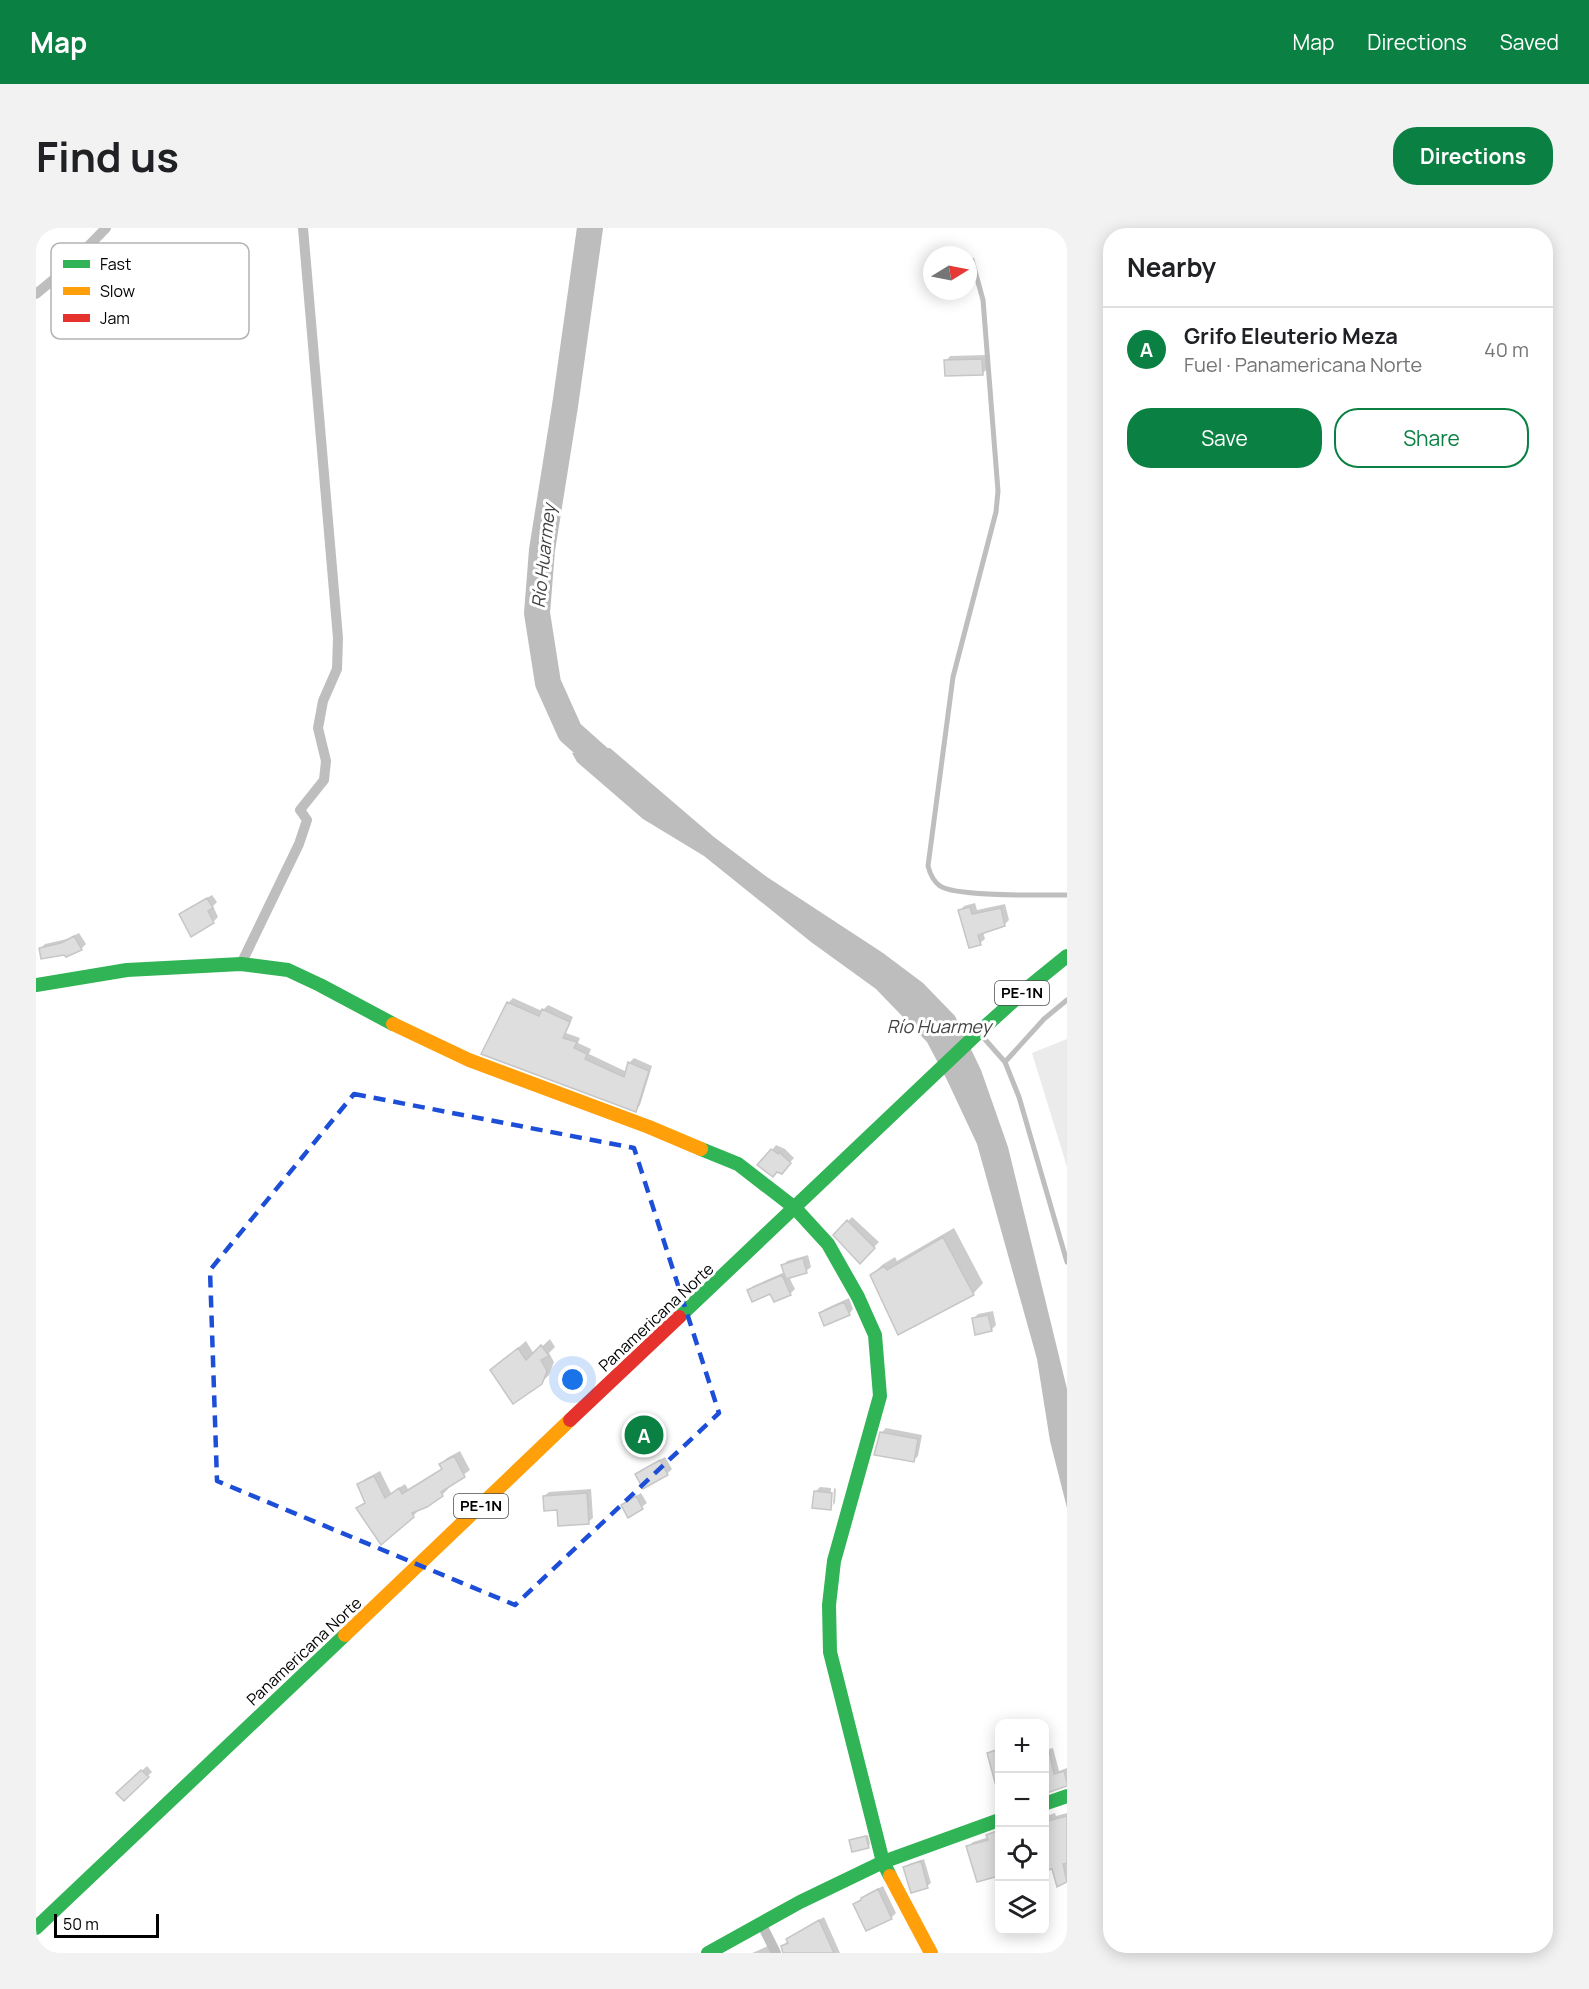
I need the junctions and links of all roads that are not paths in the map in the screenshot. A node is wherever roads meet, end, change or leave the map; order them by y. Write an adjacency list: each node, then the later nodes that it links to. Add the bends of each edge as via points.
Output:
1 (106, 228): 3 (street)
2 (303, 228): 9 (street, via 338,638 337,669 323,701 318,728 326,761 324,780 300,810 307,820 299,844)
3 (91, 243)
4 (977, 278): 7 (lane, via 983,300 998,491 953,677 928,866 931,877 950,891)
5 (51, 282): 6 (street)
6 (36, 294)
7 (1067, 895)
8 (1067, 956): 12 (main road, Panamericana Norte / PE-1N)
9 (241, 964): 10 (main road, via 127,970); 14 (main road, via 288,970 469,1060 738,1164)
10 (36, 985)
11 (1067, 1000): 13 (lane)
12 (979, 1032): 13 (lane); 14 (main road, Panamericana Norte / PE-1N)
13 (1005, 1062): 15 (lane, via 1019,1097)
14 (795, 1208): 19 (main road, via 828,1244 875,1335 880,1396 834,1561 828,1605 830,1652); 21 (main road, Panamericana Norte / PE-1N)
15 (1067, 1262)
16 (1067, 1796): 17 (main road)
17 (1049, 1802)
18 (995, 1821): 19 (main road)
19 (883, 1862): 20 (main road); 24 (main road)
20 (761, 1923): 22 (main road); 23 (street)
21 (36, 1928)
22 (708, 1953)
23 (776, 1953)
24 (931, 1953)

